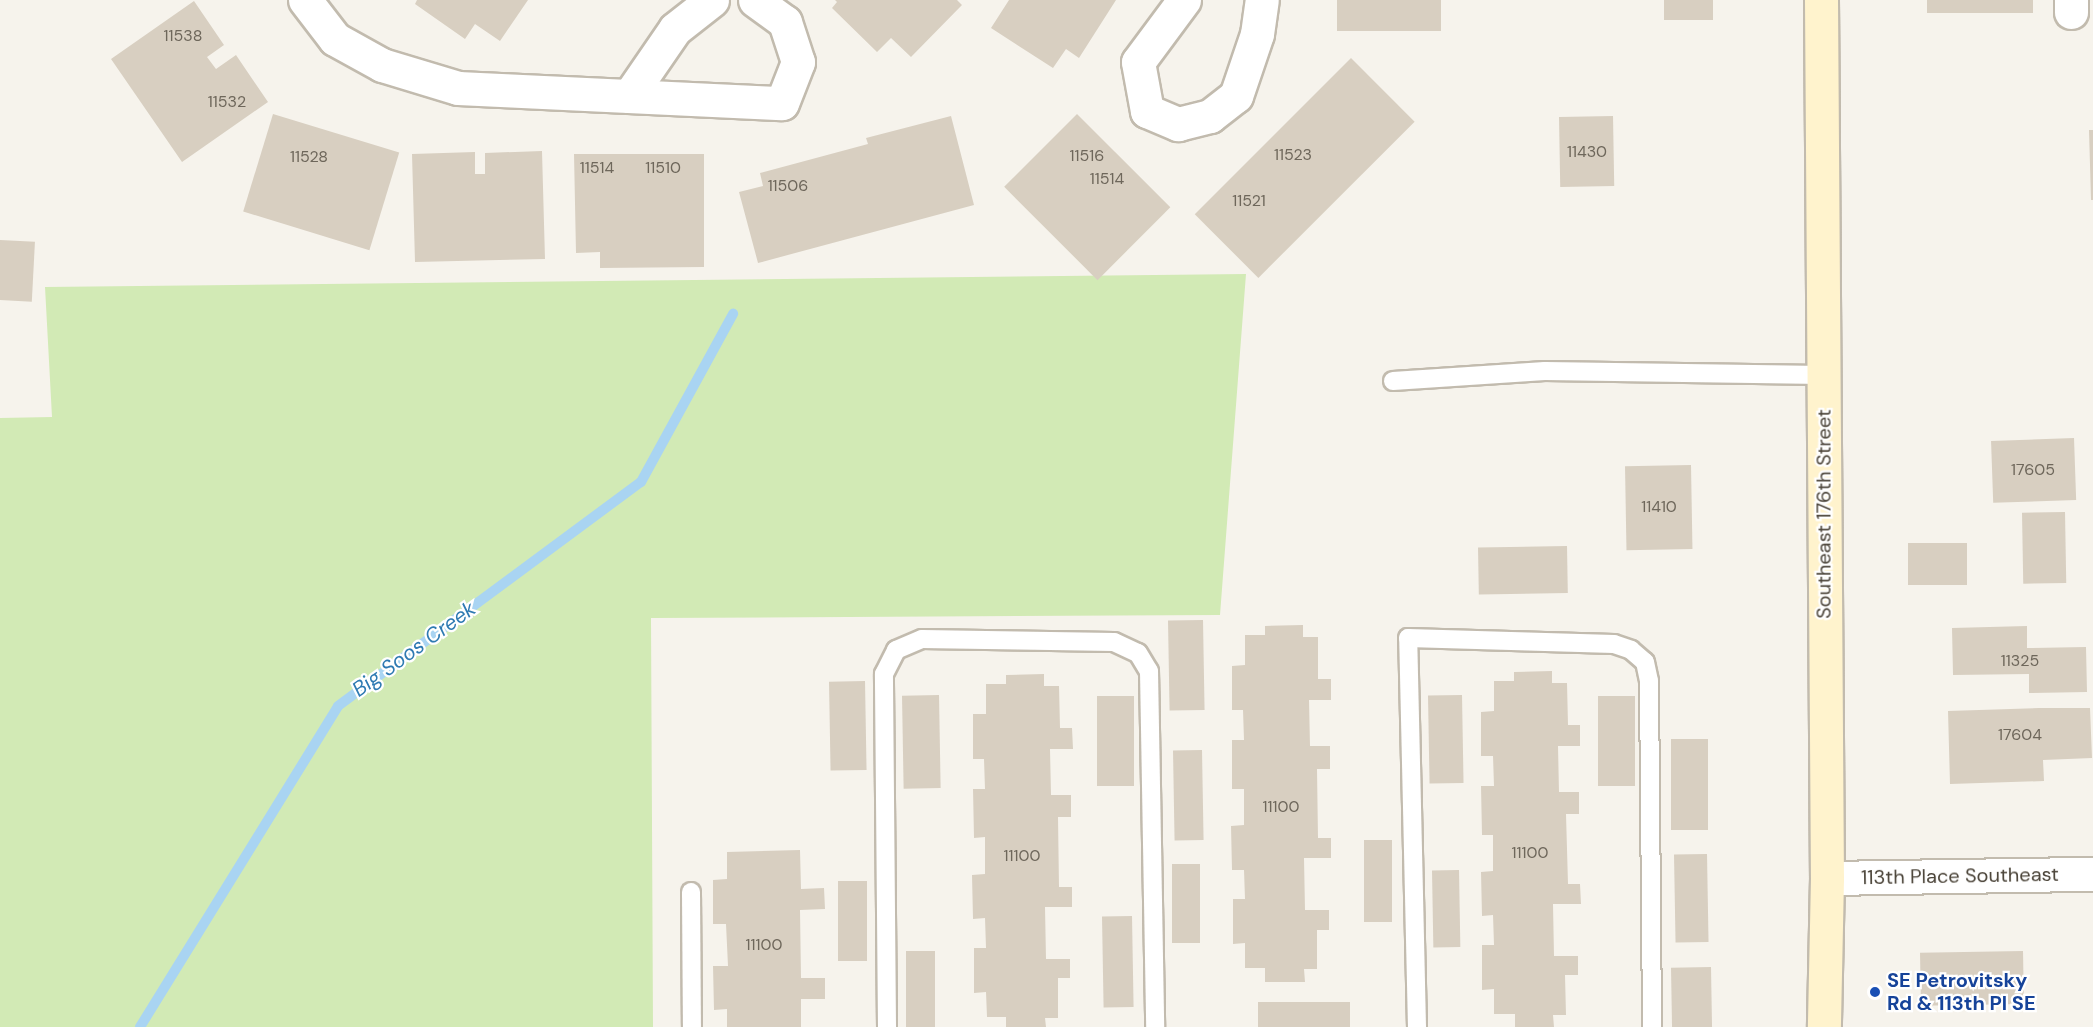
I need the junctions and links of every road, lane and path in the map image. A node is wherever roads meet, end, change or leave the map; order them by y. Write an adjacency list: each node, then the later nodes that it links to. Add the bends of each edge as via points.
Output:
1 (305, 0): 7 (street, via 335,39 382,65 458,88)
2 (712, 0): 7 (street, via 675,29)
3 (755, 0): 7 (street, via 785,22 798,62 782,103)
4 (1184, 0): 5 (street, via 1138,62 1147,111 1178,124 1210,116 1236,96 1257,34)
5 (1262, 0)
6 (1821, 0): 8 (main road, Southeast 176th Street)
7 (629, 96)
8 (1823, 375): 9 (lane, via 1545,371); 11 (main road, Southeast 176th Street)
9 (1393, 381)
10 (2093, 874): 11 (street, 113th Place Southeast)
11 (1827, 878): 18 (main road, Southeast 176th Street)
12 (691, 892): 13 (lane)
13 (692, 1027)
14 (887, 1027): 15 (lane, via 884,674 896,650 922,639 1114,642 1138,653 1149,671)
15 (1155, 1027)
16 (1417, 1027): 17 (lane, via 1408,638 1614,644 1631,650 1645,662 1649,681)
17 (1652, 1027)
18 (1824, 1027)

